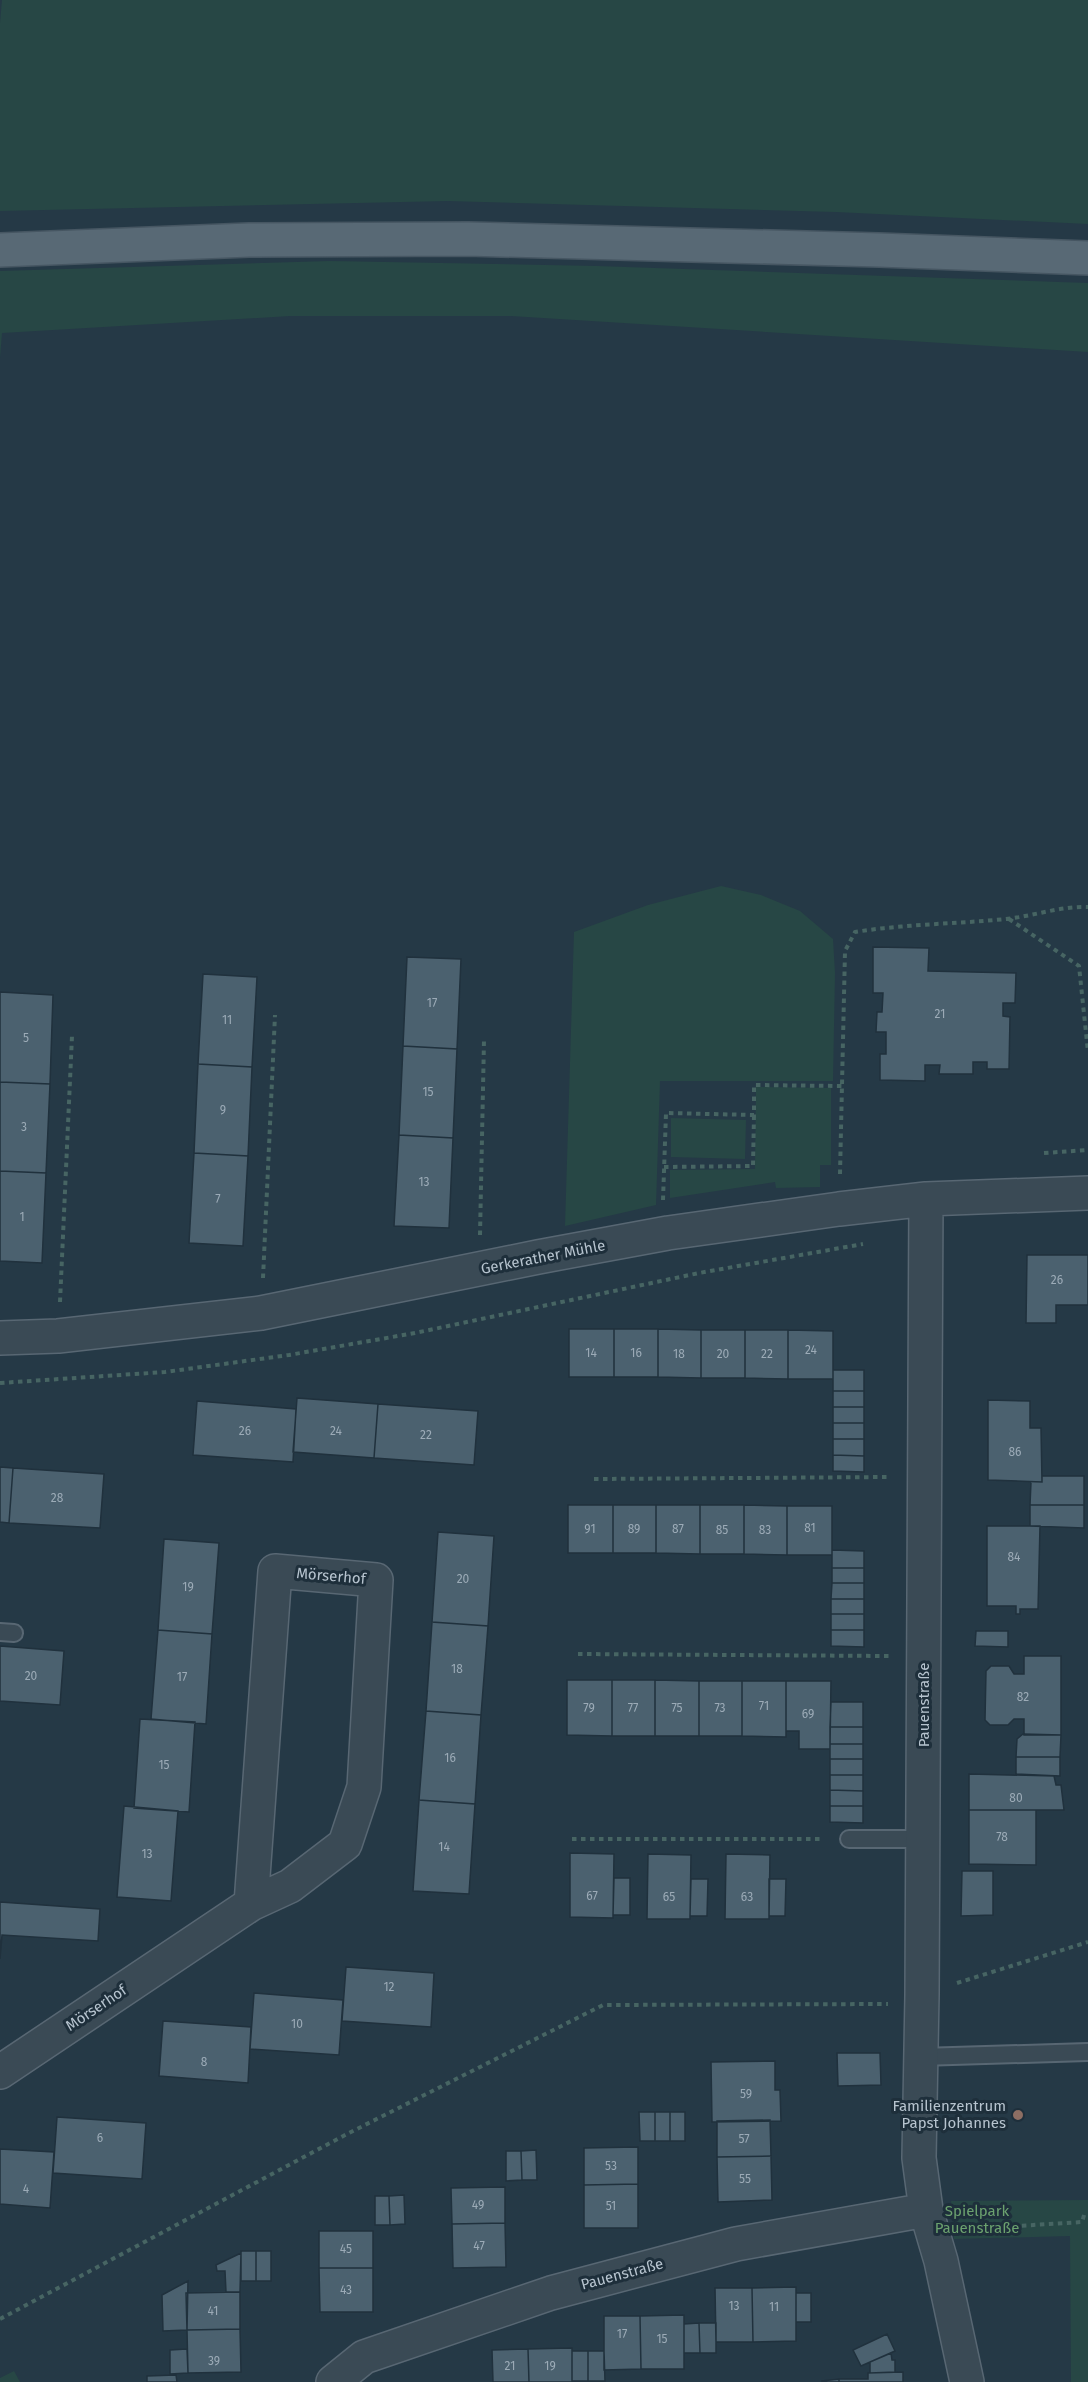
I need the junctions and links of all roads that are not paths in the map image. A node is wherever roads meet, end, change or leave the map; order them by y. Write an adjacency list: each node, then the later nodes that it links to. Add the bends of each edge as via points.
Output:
1 (0, 250): 2 (main road, via 249,240 457,239)
2 (1088, 258)
3 (1088, 1193): 4 (street, Gerkerather Mühle)
4 (926, 1199): 5 (street, Gerkerather Mühle, via 662,1234 261,1313 58,1336); 7 (street, Pauenstraße)
5 (0, 1338)
6 (849, 1839): 7 (lane)
7 (923, 1839): 10 (street, Pauenstraße)
8 (252, 1904): 8 (street, Mörserhof, via 290,1886 345,1844 364,1787 376,1580 275,1571); 11 (street, Mörserhof)
9 (1088, 2052): 10 (lane)
10 (920, 2057): 12 (street, Pauenstraße, via 919,2158)
11 (0, 2072)
12 (928, 2219): 13 (street, Pauenstraße, via 736,2244 551,2292 364,2357); 14 (street, Pauenstraße)
13 (333, 2382)
14 (967, 2382)

